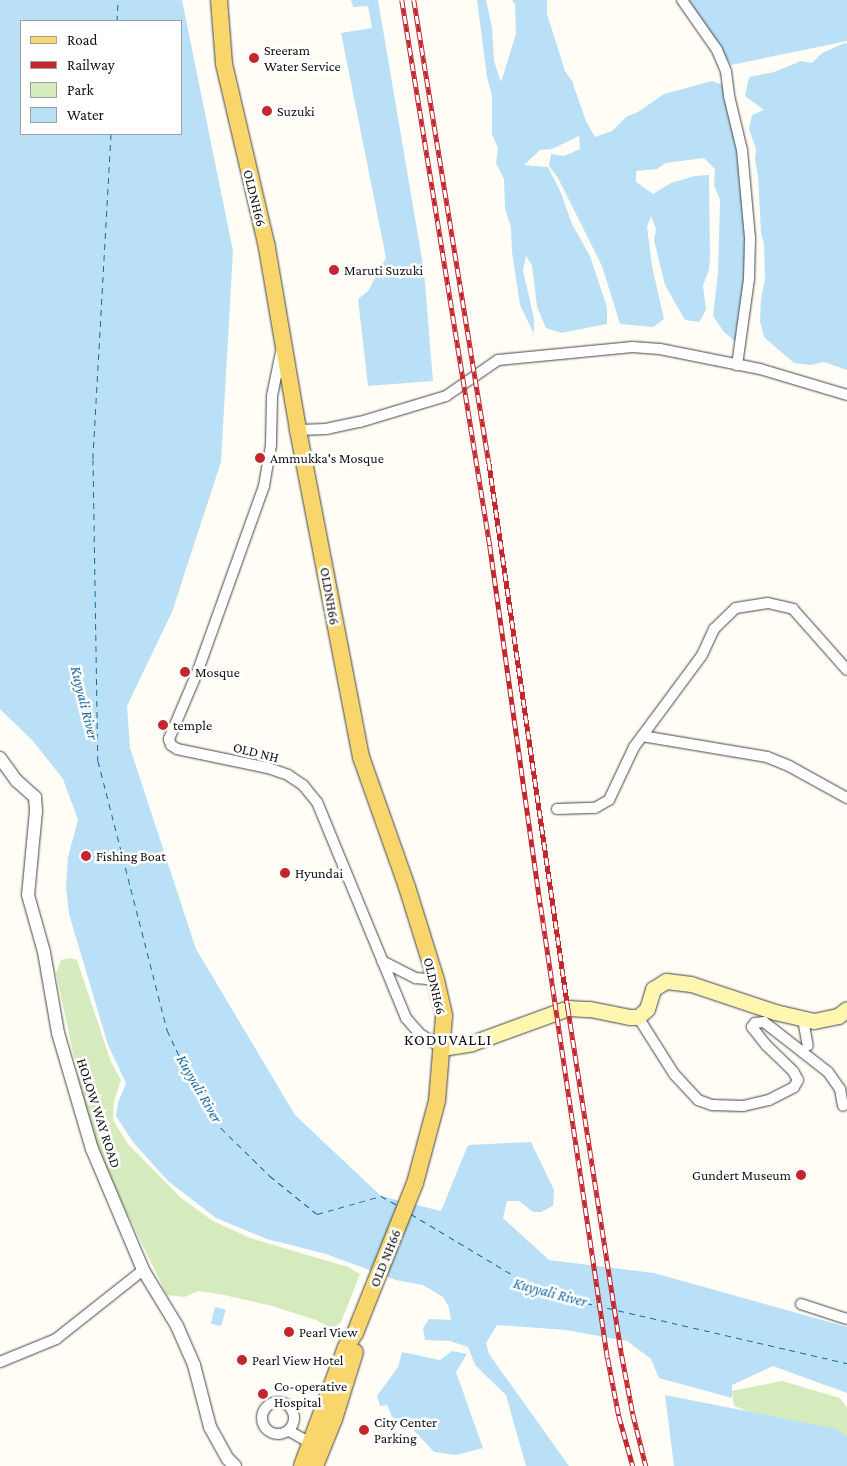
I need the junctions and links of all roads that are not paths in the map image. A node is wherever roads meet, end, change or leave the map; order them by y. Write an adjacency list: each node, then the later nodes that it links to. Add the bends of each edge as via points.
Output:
1 (219, 0): 3 (main road, OLDNH66, via 224,64 267,248)
2 (682, 0): 4 (street, via 717,50 726,71 742,150 750,238 749,279)
3 (283, 342): 6 (main road, OLDNH66); 12 (street, OLD NH, via 272,396 271,444 264,486 197,673 169,739 177,749 268,768 304,785 317,802)
4 (737, 365): 5 (street); 6 (street, via 660,349 632,347 498,360 446,396 360,422 326,429)
5 (847, 395)
6 (298, 430): 13 (main road, OLDNH66, via 361,757 408,887)
7 (847, 670): 8 (street, via 793,609 768,603 736,608 714,629 702,655)
8 (642, 736): 10 (street, via 768,757); 11 (street, via 609,800 595,808)
9 (0, 758): 22 (street, HOLOW WAY ROAD, via 17,781 35,797 28,895 44,952 58,1033 92,1149)
10 (847, 798)
11 (556, 809)
12 (382, 961): 13 (street, via 416,978); 18 (street, OLD NH, via 406,1018 420,1034)
13 (436, 980): 18 (main road, OLDNH66, via 444,1016)
14 (847, 1009): 16 (main road, via 823,1021)
15 (638, 1016): 16 (main road, via 647,1009 653,989 666,981 679,981); 18 (main road, via 568,1008 472,1043); 19 (street, via 683,1086 698,1100 712,1105 743,1106 769,1100 794,1087 798,1080 793,1071 752,1027 755,1023 764,1022 828,1072)
16 (803, 1019): 17 (street)
17 (808, 1046)
18 (442, 1048): 21 (main road, OLDNH66, via 438,1101)
19 (843, 1092): 20 (street)
20 (843, 1106)
21 (414, 1184): 25 (main road, OLD NH66)
22 (143, 1270): 26 (street, via 56,1339); 29 (street, HOLOW WAY ROAD, via 177,1326 194,1365 210,1427)
23 (801, 1304): 24 (street)
24 (847, 1320)
25 (355, 1333): 28 (main road, OLD NH66, via 346,1347); 31 (main road, OLD NH66, via 356,1349)
26 (0, 1362)
27 (288, 1431): 28 (street)
28 (311, 1443): 30 (main road, OLD NH66)
29 (235, 1466)
30 (302, 1466)
31 (315, 1466)

